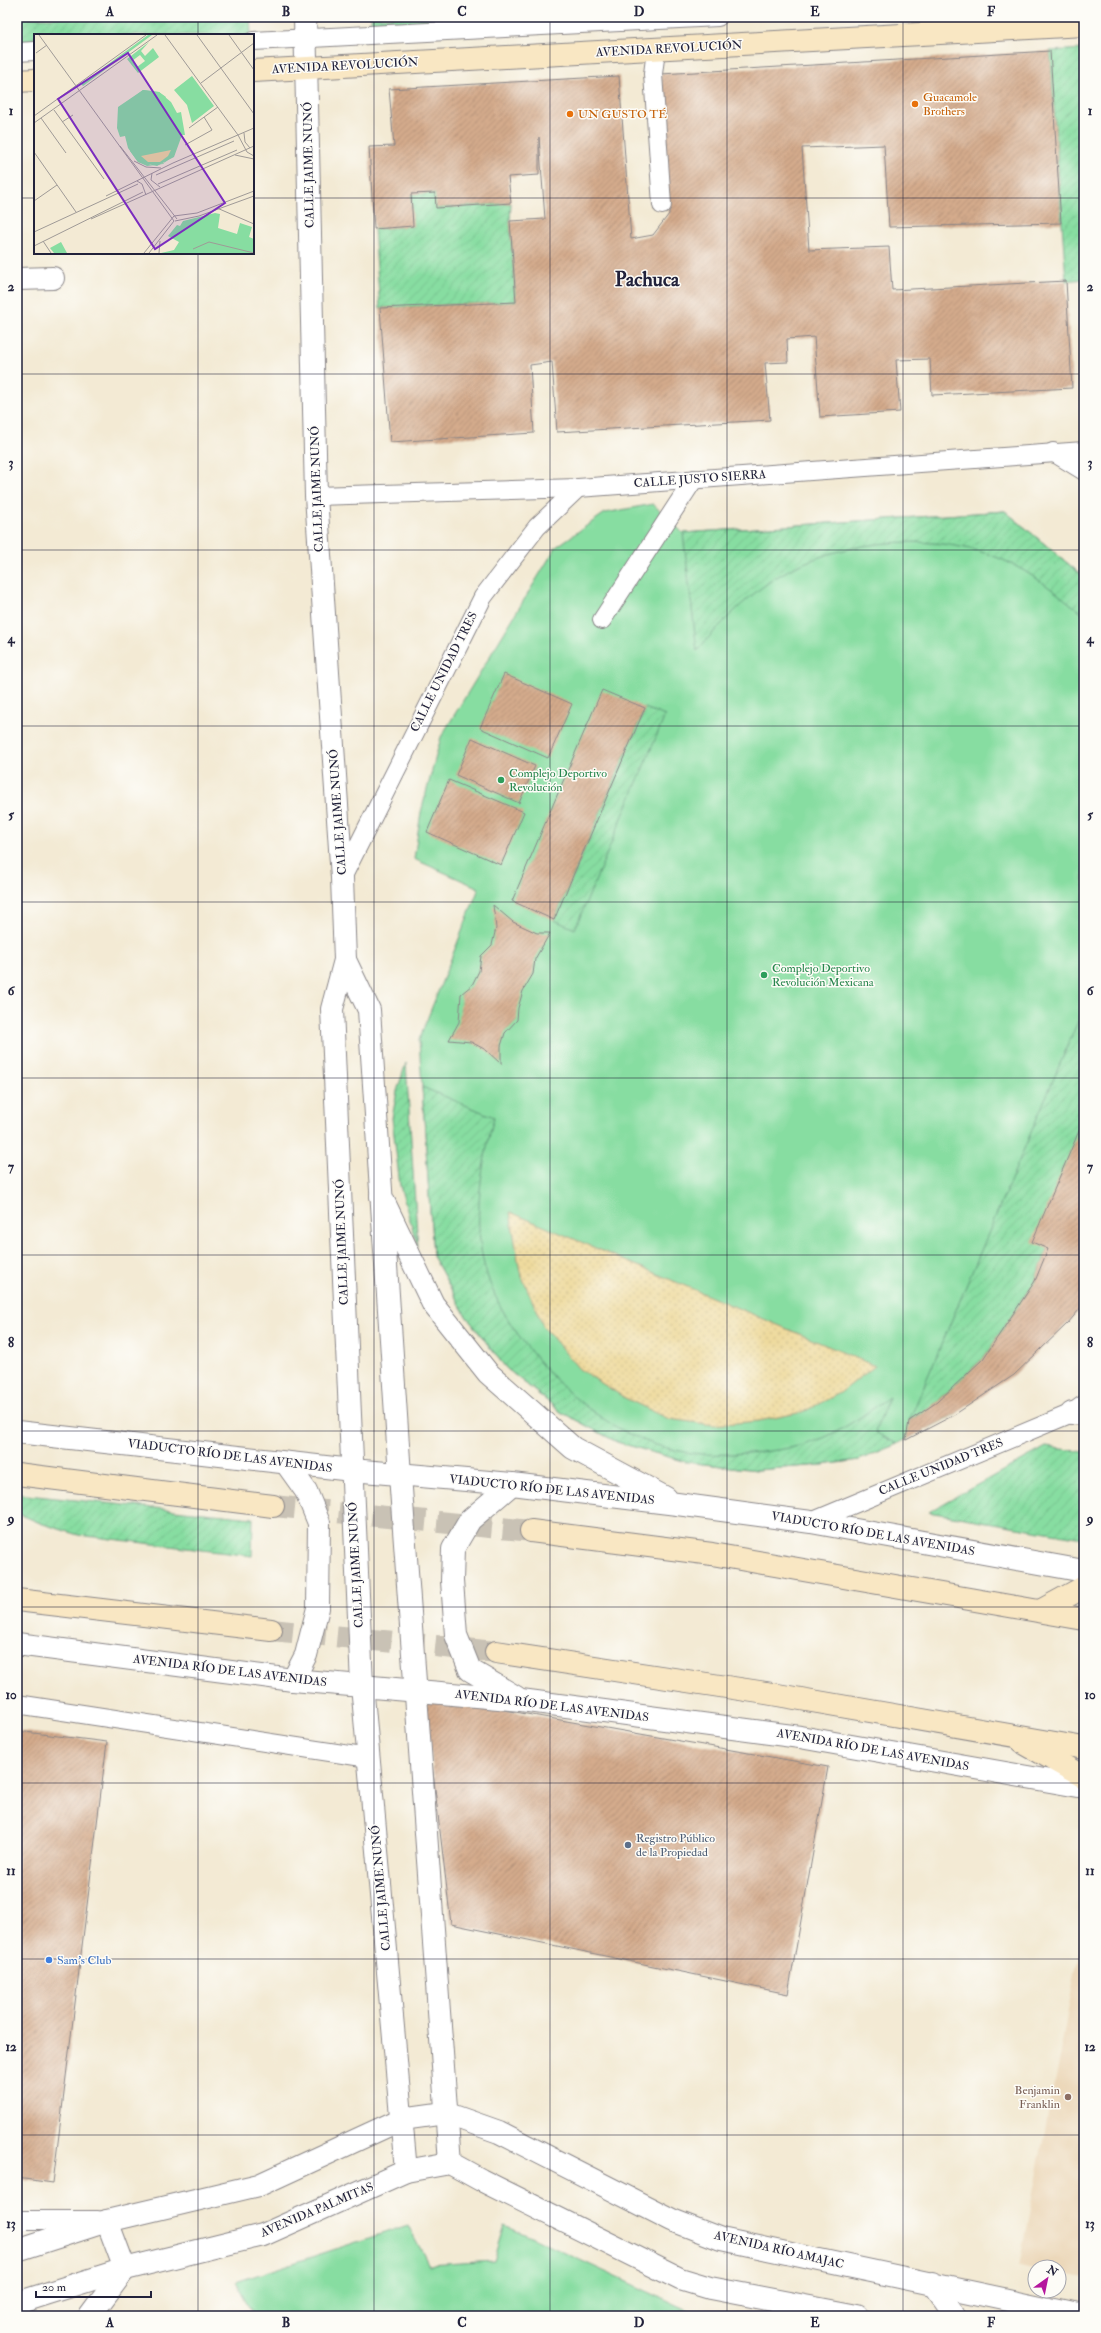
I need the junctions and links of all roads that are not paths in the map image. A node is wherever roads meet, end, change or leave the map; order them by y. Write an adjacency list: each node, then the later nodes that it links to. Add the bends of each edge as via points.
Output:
1 (305, 17): 4 (street, CALLE JAIME NUNÓ)
2 (718, 17): 4 (lane)
3 (1084, 25): 6 (main road, AVENIDA REVOLUCIÓN)
4 (306, 39): 5 (lane); 9 (street, CALLE JAIME NUNÓ)
5 (254, 41)
6 (656, 50): 9 (main road, AVENIDA REVOLUCIÓN); 13 (lane, via 653,74)
7 (34, 51): 8 (lane)
8 (17, 52)
9 (307, 68): 10 (main road, AVENIDA REVOLUCIÓN); 21 (street, CALLE JAIME NUNÓ)
10 (254, 71)
11 (34, 80): 12 (main road)
12 (17, 81)
13 (662, 205)
14 (53, 278): 15 (street)
15 (17, 279)
16 (1084, 451): 17 (lane, CALLE JUSTO SIERRA)
17 (1053, 452): 18 (lane); 19 (lane, CALLE JUSTO SIERRA)
18 (1084, 471)
19 (694, 479): 20 (lane, CALLE JUSTO SIERRA); 22 (lane)
20 (578, 488): 21 (lane, CALLE JUSTO SIERRA); 23 (lane, CALLE UNIDAD TRES, via 537,527 483,597)
21 (316, 496): 23 (street, CALLE JAIME NUNÓ)
22 (602, 620)
23 (342, 878): 24 (street, CALLE JAIME NUNÓ)
24 (345, 960): 25 (street, CALLE JAIME NUNÓ, via 369,1010); 29 (street, CALLE JAIME NUNÓ, via 332,1009)
25 (381, 1196): 31 (street, CALLE JAIME NUNÓ); 33 (street, via 433,1304 488,1373 573,1448)
26 (1080, 1410): 35 (lane, CALLE UNIDAD TRES)
27 (17, 1432): 28 (street, VIADUCTO RÍO DE LAS AVENIDAS)
28 (286, 1463): 29 (street, VIADUCTO RÍO DE LAS AVENIDAS); 45 (street, via 306,1491 319,1523 318,1608 306,1655)
29 (352, 1470): 31 (street, VIADUCTO RÍO DE LAS AVENIDAS); 46 (street, CALLE JAIME NUNÓ)
30 (17, 1474): 34 (main road)
31 (400, 1475): 32 (street, VIADUCTO RÍO DE LAS AVENIDAS); 47 (street, CALLE JAIME NUNÓ)
32 (512, 1484): 33 (street, VIADUCTO RÍO DE LAS AVENIDAS); 48 (street, via 470,1520 453,1549 452,1581 456,1635 470,1670)
33 (678, 1504): 35 (street, VIADUCTO RÍO DE LAS AVENIDAS)
34 (273, 1506)
35 (811, 1522): 37 (street, VIADUCTO RÍO DE LAS AVENIDAS)
36 (531, 1531): 40 (main road, via 712,1554)
37 (1084, 1572)
38 (1084, 1587): 40 (main road)
39 (17, 1600): 42 (main road)
40 (1040, 1611): 41 (main road)
41 (1084, 1619)
42 (271, 1630)
43 (17, 1644): 45 (street, AVENIDA RÍO DE LAS AVENIDAS)
44 (496, 1652): 50 (main road, via 766,1693)
45 (293, 1680): 46 (street, AVENIDA RÍO DE LAS AVENIDAS)
46 (362, 1685): 47 (street, AVENIDA RÍO DE LAS AVENIDAS); 52 (street, CALLE JAIME NUNÓ)
47 (415, 1690): 48 (street, AVENIDA RÍO DE LAS AVENIDAS); 55 (street, CALLE JAIME NUNÓ)
48 (521, 1700): 54 (street, AVENIDA RÍO DE LAS AVENIDAS, via 800,1737)
49 (17, 1704): 52 (lane)
50 (1009, 1735): 51 (main road); 53 (main road)
51 (1084, 1748)
52 (369, 1758): 56 (street, CALLE JAIME NUNÓ)
53 (1084, 1777)
54 (1084, 1787)
55 (445, 2113): 56 (street, AVENIDA RÍO AMAJAC); 57 (street, CALLE JAIME NUNÓ); 63 (street, AVENIDA RÍO AMAJAC, via 499,2132 672,2220 721,2239)
56 (402, 2119): 58 (street, CALLE JAIME NUNÓ); 60 (street, via 259,2185)
57 (450, 2163): 58 (street); 66 (street, via 680,2279 710,2288)
58 (406, 2171): 62 (street, AVENIDA PALMITAS, via 263,2235)
59 (17, 2220): 60 (lane)
60 (107, 2221): 61 (street); 62 (street)
61 (17, 2250)
62 (125, 2269): 64 (street, AVENIDA PALMITAS); 65 (street)
63 (932, 2283): 67 (street); 68 (street, AVENIDA RÍO AMAJAC)
64 (17, 2303)
65 (90, 2316)
66 (857, 2316)
67 (956, 2316)
68 (1083, 2316)

